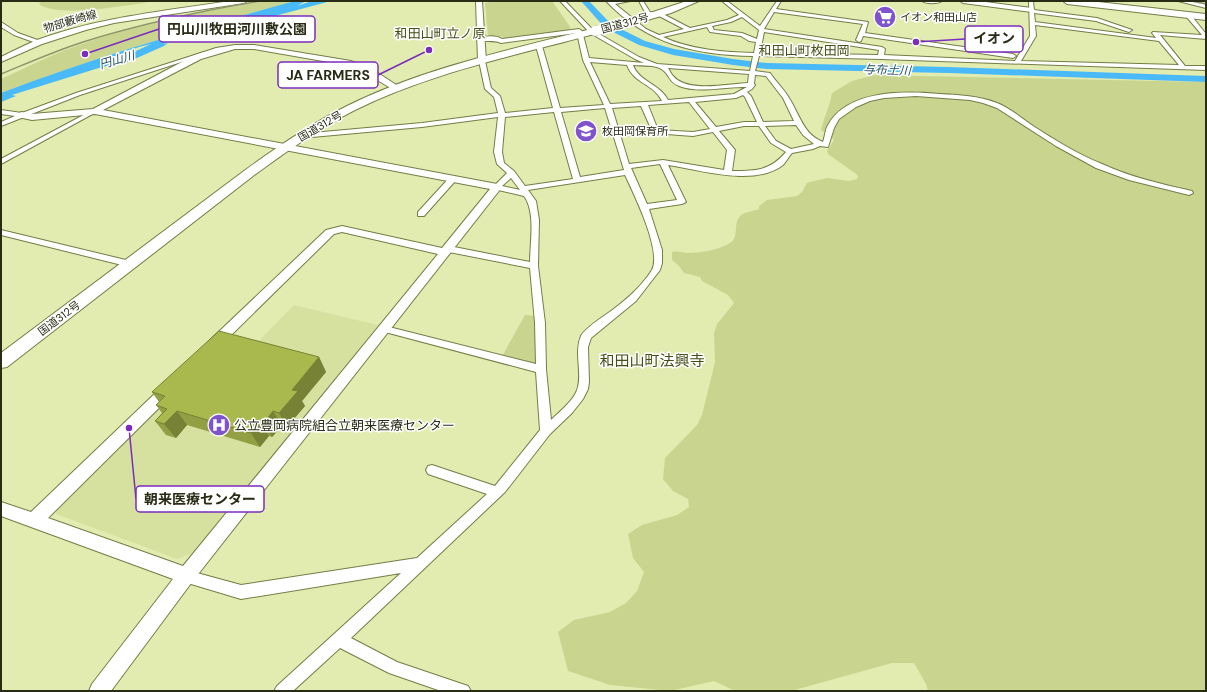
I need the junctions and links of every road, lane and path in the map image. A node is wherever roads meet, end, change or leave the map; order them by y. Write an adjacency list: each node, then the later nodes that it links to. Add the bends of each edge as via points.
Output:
1 (244, 1): 45 (main road, 物部藪崎線, via 114,21)
2 (479, 1): 42 (street)
3 (562, 1): 22 (street)
4 (628, 1): 17 (street)
5 (641, 1): 21 (street, via 648,13)
6 (694, 1): 27 (highway, 国道312号)
7 (724, 1): 24 (street)
8 (779, 1): 19 (street)
9 (925, 1): 10 (street)
10 (939, 1)
11 (963, 1): 20 (street)
12 (1031, 1): 20 (street)
13 (1068, 1): 25 (highway)
14 (1181, 1): 18 (street)
15 (1201, 1): 16 (street)
16 (1206, 2)
17 (611, 3): 27 (street); 41 (street, via 617,15 631,27 649,36)
18 (1206, 6)
19 (773, 10): 32 (street); 39 (street, via 866,23)
20 (1032, 10): 28 (street); 34 (street, via 1097,20 1121,29)
21 (652, 14)
22 (575, 15): 35 (street); 47 (street, via 591,24)
23 (661, 15): 33 (street)
24 (744, 15): 31 (street); 32 (street)
25 (1188, 15): 26 (highway); 38 (street, via 1206,37)
26 (1206, 17)
27 (631, 22): 35 (highway, 国道312号, bridge); 41 (street)
28 (1032, 22): 36 (street); 54 (street, via 1033,36)
29 (1, 24): 45 (street, via 16,34)
30 (1089, 24): 36 (street, via 1098,25)
31 (708, 25): 33 (street); 44 (street, via 712,31 742,35)
32 (761, 29): 44 (street); 48 (street)
33 (689, 30): 41 (street)
34 (1142, 31)
35 (593, 32): 40 (highway, 国道312号); 47 (street)
36 (1100, 32): 43 (street)
37 (1148, 32): 38 (street)
38 (1155, 33): 43 (street)
39 (862, 34): 48 (street); 54 (street)
40 (581, 36): 42 (street, via 579,31 501,41 497,38); 46 (highway, 国道312号); 53 (street)
41 (658, 37): 50 (street, via 701,50)
42 (480, 39): 55 (street)
43 (1161, 40): 58 (street)
44 (760, 41): 50 (street)
45 (39, 42): 52 (main road, 物部藪崎線)
46 (539, 46): 55 (highway, 国道312号); 70 (street)
47 (615, 46): 57 (street, via 636,58)
48 (857, 46): 51 (street, via 882,49)
49 (210, 52): 64 (street, via 235,47 254,47 329,58 360,67); 71 (street); 73 (street, via 92,89)
50 (756, 55): 51 (street); 61 (street)
51 (881, 57): 54 (street)
52 (1, 60)
53 (586, 60): 56 (street); 69 (street)
54 (1018, 60): 58 (street)
55 (482, 61): 64 (highway, 国道312号); 74 (street, via 488,89 497,96)
56 (630, 64): 57 (street); 67 (street, via 631,72 662,92)
57 (658, 65): 60 (street); 63 (street, via 666,69 668,78 690,88)
58 (1184, 68): 59 (street)
59 (1206, 68)
60 (720, 70): 61 (street); 63 (street)
61 (752, 73): 62 (street); 75 (street, via 768,74 788,101)
62 (752, 84): 63 (street); 65 (street)
63 (728, 85)
64 (397, 88): 79 (highway, 国道312号, via 352,108)
65 (744, 93): 66 (street); 77 (street, via 748,96)
66 (691, 101): 67 (street); 78 (street)
67 (666, 102): 68 (street)
68 (644, 104): 69 (street); 78 (street, via 655,132 693,134)
69 (608, 106): 70 (street); 85 (street)
70 (557, 110): 74 (street); 89 (street)
71 (95, 111): 73 (street, via 32,117); 81 (street); 83 (street)
72 (1, 112): 73 (street)
73 (21, 115): 76 (street)
74 (502, 115): 79 (street); 87 (street, via 498,152 501,164)
75 (797, 123): 77 (street); 80 (street, via 801,130)
76 (1, 124)
77 (761, 124): 78 (street, via 744,124); 82 (street, via 773,142)
78 (715, 130): 86 (street, via 731,150)
79 (301, 136): 81 (highway, 国道312号)
80 (819, 144): 82 (street); 92 (street, via 826,146 828,131 837,118 849,109 875,97 897,95 974,99 994,104 1034,130 1108,170)
81 (285, 147): 88 (street); 97 (highway, 国道312号)
82 (790, 151): 86 (street, via 784,160 770,169 751,173)
83 (1, 162)
84 (663, 162): 85 (street); 86 (street); 93 (street, via 682,202)
85 (627, 170): 89 (street); 93 (street)
86 (728, 171)
87 (511, 173): 90 (street); 91 (street)
88 (453, 179): 90 (street); 94 (street)
89 (577, 180): 91 (street)
90 (497, 187): 91 (street); 96 (street)
91 (525, 192): 98 (street, via 532,201 535,220)
92 (1189, 193)
93 (644, 207): 104 (street, via 658,250 656,270 633,299 586,336 583,347 583,389 568,410)
94 (421, 214)
95 (1, 232): 97 (street)
96 (447, 251): 98 (street); 99 (street); 100 (street, via 342,229 330,232)
97 (130, 264): 101 (highway, 国道312号)
98 (534, 266): 102 (street, via 540,323)
99 (385, 328): 102 (street); 110 (street)
100 (204, 354)
101 (1, 362)
102 (541, 369): 104 (street)
103 (178, 380): 108 (street)
104 (546, 431): 106 (street)
105 (432, 470): 106 (street)
106 (497, 492): 109 (street)
107 (1, 509): 108 (street)
108 (34, 520): 110 (street)
109 (419, 564): 110 (street, via 241,592); 111 (street)
110 (186, 576): 112 (street)
111 (338, 639): 113 (street); 114 (street, via 394,668)
112 (99, 691)
113 (282, 691)
114 (463, 691)

